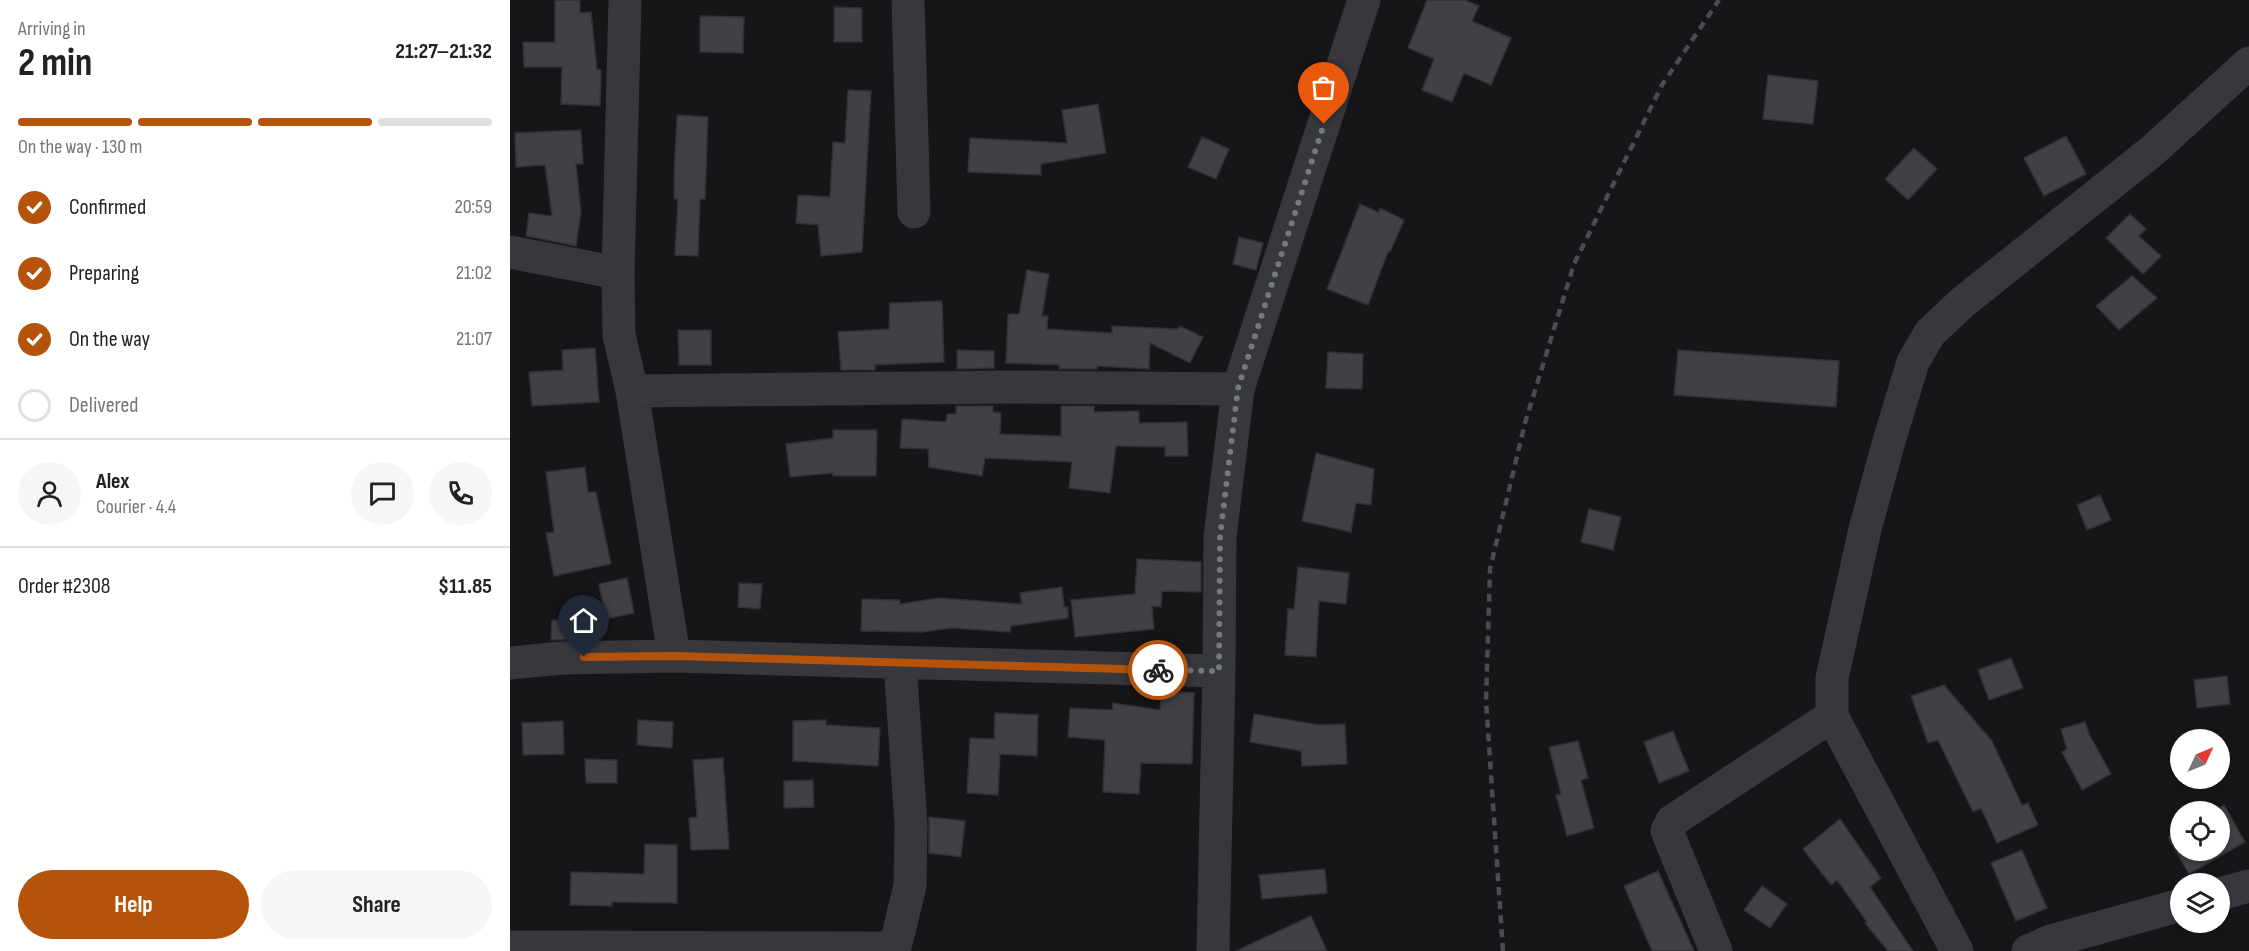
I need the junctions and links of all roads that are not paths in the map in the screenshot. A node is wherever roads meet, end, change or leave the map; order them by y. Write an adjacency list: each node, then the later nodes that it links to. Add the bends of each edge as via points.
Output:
1 (625, 0): 7 (street)
2 (908, 0): 5 (street)
3 (1364, 0): 8 (street)
4 (2249, 63): 14 (street, via 2152,151 1963,302 1930,333 1913,362 1865,529 1832,678)
5 (915, 212)
6 (510, 252): 7 (street)
7 (618, 273): 9 (street, via 619,335)
8 (1238, 388): 9 (street); 13 (street, via 1220,537)
9 (632, 391): 10 (street)
10 (674, 656): 11 (street); 12 (street)
11 (510, 663)
12 (900, 663): 13 (street); 20 (street, via 911,824 910,886)
13 (1219, 671): 21 (street)
14 (1832, 717): 22 (street, via 1668,826); 23 (street)
15 (2249, 886): 16 (street)
16 (2230, 891)
17 (2170, 909): 19 (street)
18 (510, 947): 20 (street)
19 (2046, 948)
20 (894, 950)
21 (1213, 951)
22 (1716, 951)
23 (1957, 951)

